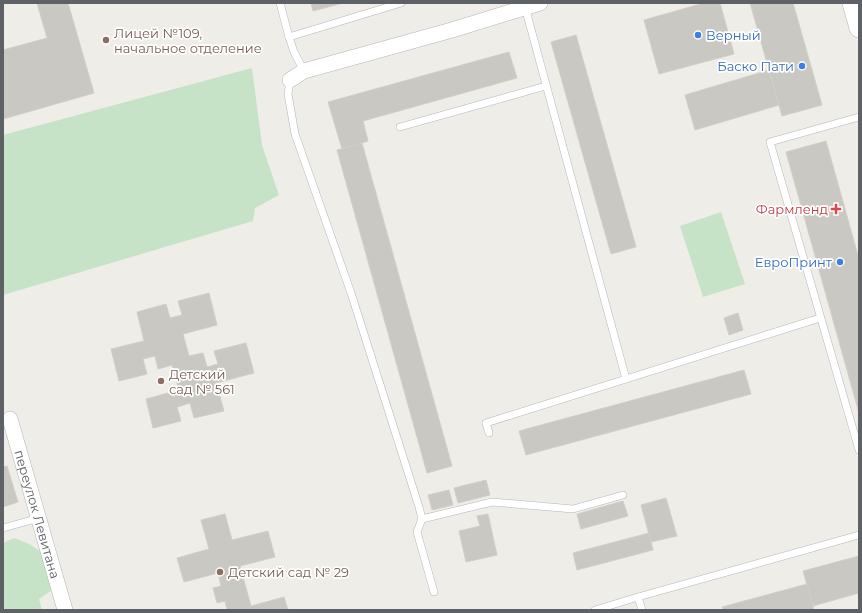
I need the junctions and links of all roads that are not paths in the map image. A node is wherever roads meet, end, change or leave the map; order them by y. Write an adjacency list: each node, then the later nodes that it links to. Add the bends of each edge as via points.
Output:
1 (280, 3): 7 (lane)
2 (401, 3): 7 (lane)
3 (540, 3): 5 (street)
4 (852, 3): 6 (street)
5 (525, 7): 8 (street); 10 (lane)
6 (859, 28)
7 (289, 37): 8 (lane)
8 (304, 71): 9 (street)
9 (290, 80): 20 (lane, via 288,94 295,134 351,293)
10 (546, 86): 12 (lane); 14 (lane)
11 (859, 117): 13 (lane, via 770,142)
12 (400, 127)
13 (820, 318): 14 (lane); 17 (lane)
14 (626, 379): 16 (lane, via 486,422)
15 (10, 419): 19 (street, переулок Левитана)
16 (490, 433)
17 (859, 450)
18 (624, 494): 20 (lane, via 572,509 492,502)
19 (38, 518): 21 (lane); 25 (street, переулок Левитана)
20 (422, 519): 23 (lane, via 417,532)
21 (3, 528)
22 (859, 535): 24 (lane)
23 (434, 592)
24 (638, 597): 26 (lane); 27 (lane)
25 (65, 610)
26 (595, 610)
27 (642, 610)

